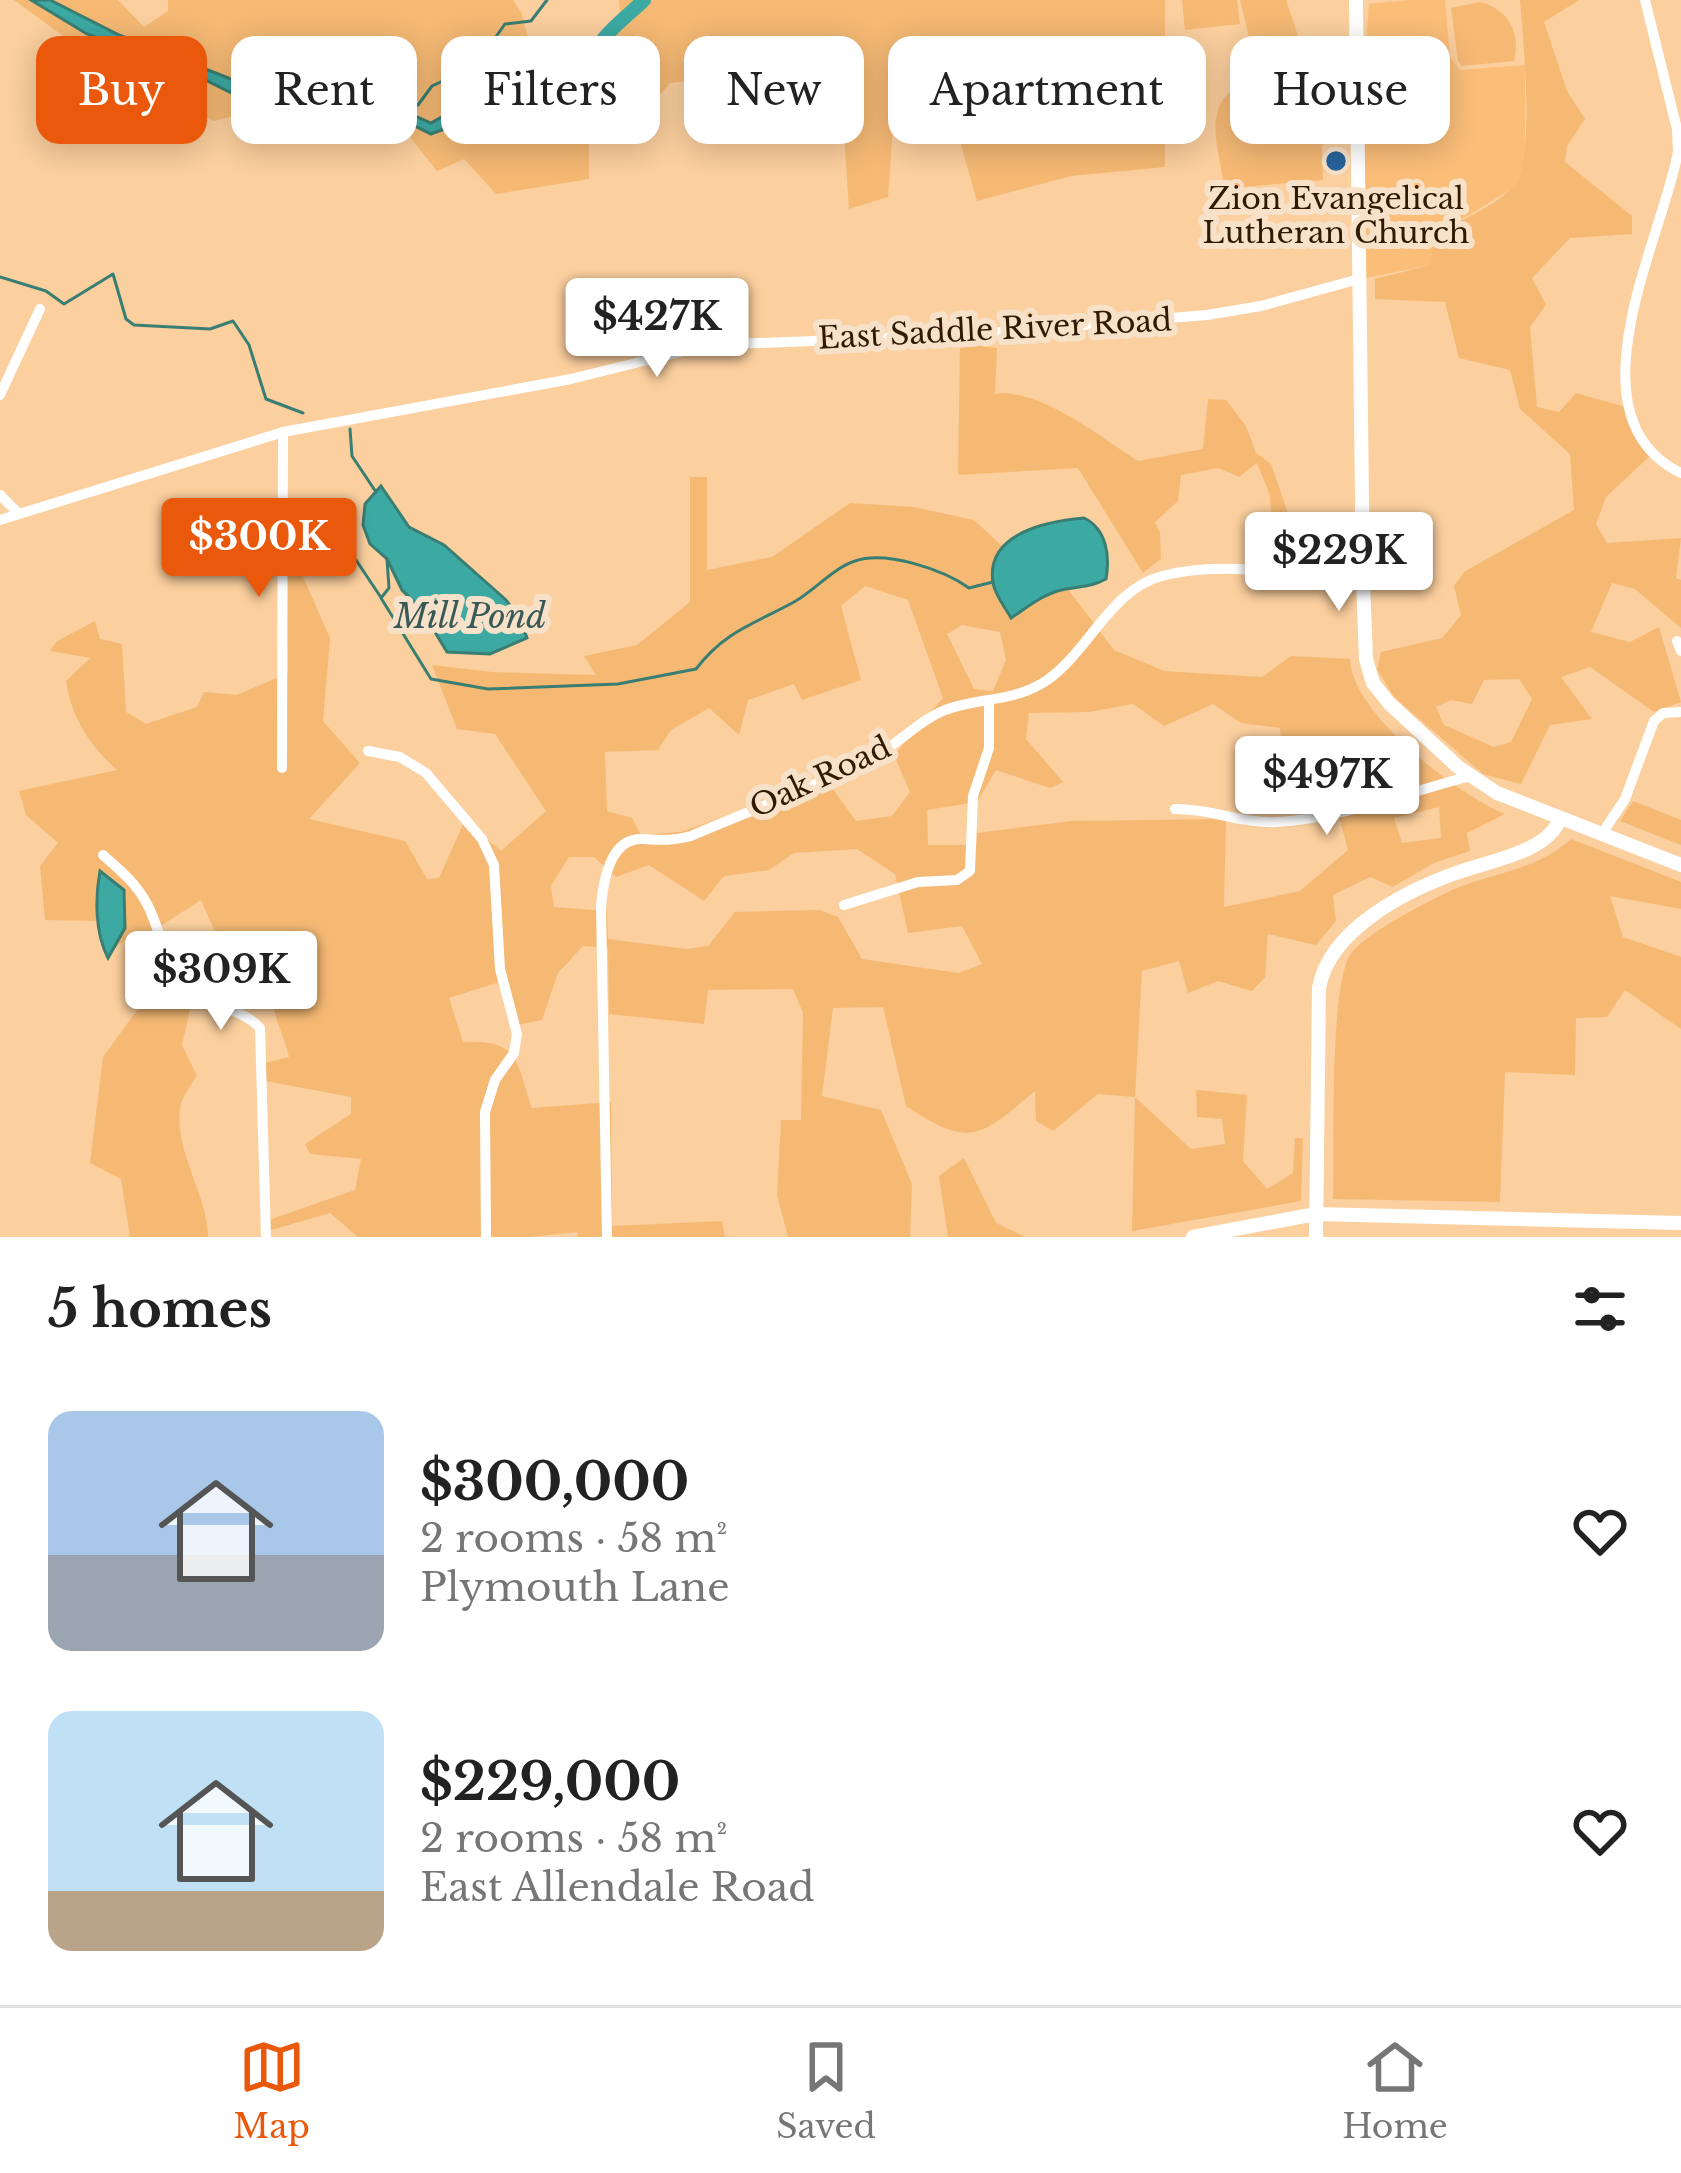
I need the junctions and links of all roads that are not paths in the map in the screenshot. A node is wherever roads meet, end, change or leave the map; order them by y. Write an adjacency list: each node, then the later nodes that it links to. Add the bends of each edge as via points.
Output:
1 (1356, 0): 3 (main road)
2 (1645, 0): 7 (street, via 1678,141 1631,323 1628,410 1648,449)
3 (1359, 279): 6 (street, East Saddle River Road, via 1204,315 708,345); 11 (main road)
4 (40, 309): 5 (street)
5 (0, 395)
6 (283, 432): 9 (street, East Saddle River Road); 15 (street)
7 (1681, 473)
8 (0, 495): 9 (street)
9 (19, 514): 10 (street, East Saddle River Road)
10 (0, 520)
11 (1363, 575): 12 (street, Oak Road, via 1275,568 1161,576 1131,592 1052,677); 16 (main road, via 1373,682)
12 (989, 701): 22 (street, via 970,871); 27 (street, Oak Road, via 943,711 865,762 691,836 635,840 617,850 601,908)
13 (1681, 712): 19 (street, via 1654,721 1630,787)
14 (368, 751): 26 (street, via 426,773 494,865 500,969 518,1034 485,1112)
15 (282, 768)
16 (1469, 776): 17 (street, via 1293,821); 18 (main road)
17 (1175, 809)
18 (1560, 819): 19 (main road); 23 (main road, via 1545,840 1424,886 1354,928 1330,953 1319,988)
19 (1601, 835): 21 (main road)
20 (103, 855): 25 (street, via 149,906 180,980 260,1028)
21 (1681, 865)
22 (844, 905)
23 (1316, 1214): 24 (main road); 28 (main road); 29 (main road)
24 (1679, 1228)
25 (266, 1237)
26 (486, 1237)
27 (607, 1237)
28 (1193, 1237)
29 (1316, 1237)

